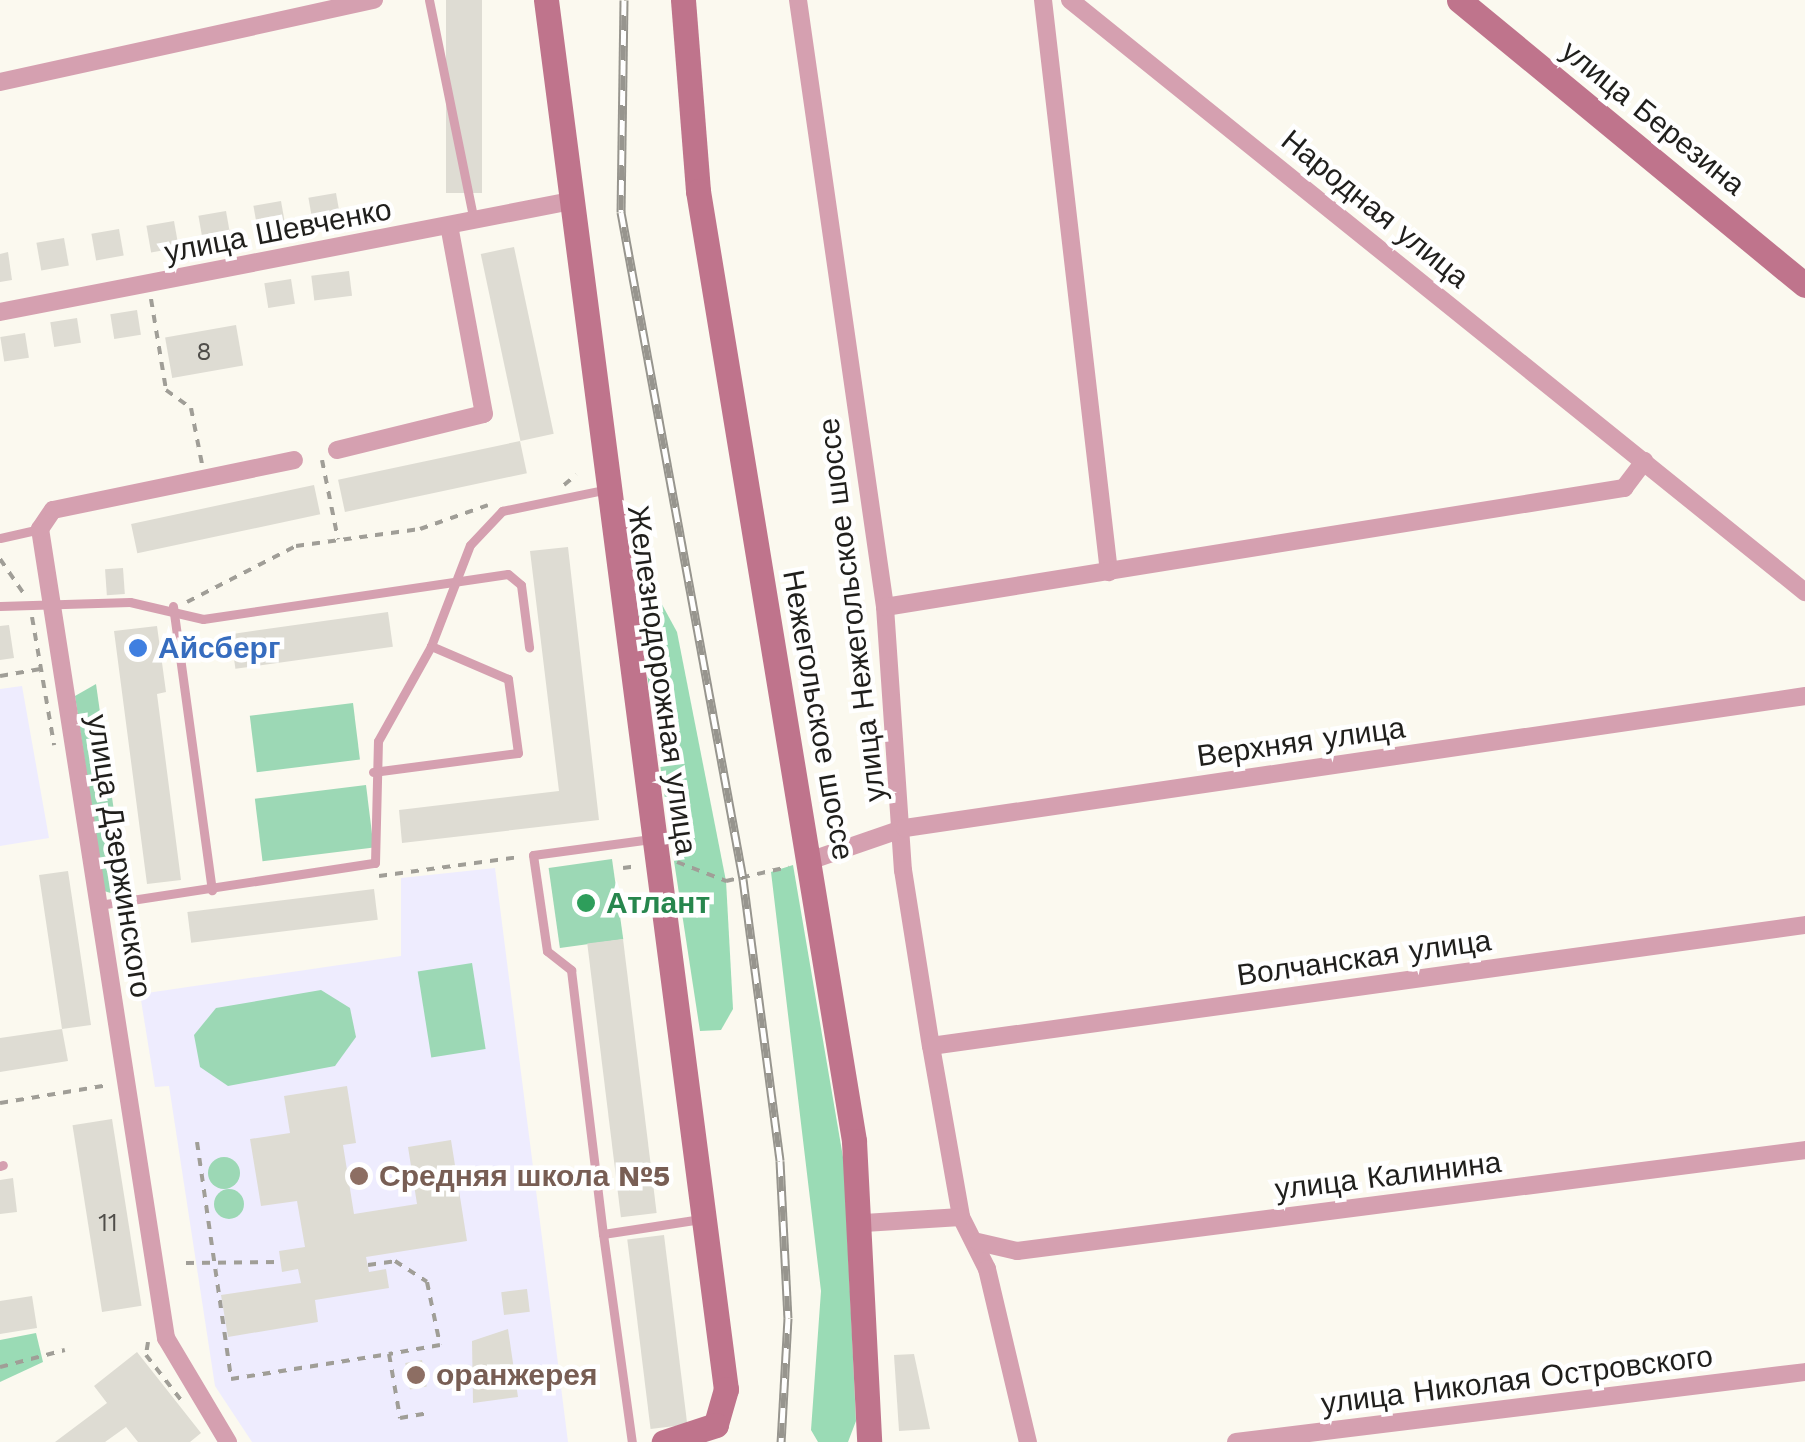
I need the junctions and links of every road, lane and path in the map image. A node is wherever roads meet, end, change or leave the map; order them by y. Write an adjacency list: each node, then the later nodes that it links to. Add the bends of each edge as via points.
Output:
1 (374, 0): 9 (street)
2 (428, 0): 11 (lane)
3 (546, 0): 10 (street, Железнодорожная улица)
4 (682, 0): 44 (street, Нежегольское шоссе, via 698,191)
5 (798, 0): 35 (street, улица Нежегольское шоссе)
6 (1043, 0): 28 (street)
7 (1070, 0): 18 (street, Народная улица)
8 (1459, 0): 14 (street, улица Березина)
9 (0, 82)
10 (566, 202): 11 (street, улица Шевченко); 22 (street, Железнодорожная улица)
11 (473, 216): 12 (street, улица Шевченко)
12 (449, 226): 13 (street, улица Шевченко); 16 (street, via 484,414)
13 (148, 284): 15 (street, улица Шевченко); 20 (path, via 166,390 191,408)
14 (1805, 285)
15 (0, 312)
16 (329, 452): 17 (path); 26 (path)
17 (294, 460): 20 (street)
18 (1644, 461): 28 (street, via 1624,488); 30 (street, Народная улица)
19 (576, 475): 21 (path)
20 (205, 478): 24 (street, via 52,510)
21 (550, 490)
22 (604, 490): 29 (lane, via 502,512 470,544); 43 (street, Железнодорожная улица)
23 (505, 499): 26 (path, via 450,523)
24 (40, 530): 25 (lane); 31 (street, улица Дзержинского)
25 (0, 538)
26 (338, 538): 34 (path, via 296,546)
27 (0, 560): 32 (path)
28 (1109, 572): 35 (street)
29 (460, 581): 34 (lane, via 202,619); 36 (lane); 37 (lane, via 516,577)
30 (1805, 592)
31 (52, 599): 32 (lane); 34 (lane); 47 (street, улица Дзержинского)
32 (29, 602): 33 (lane)
33 (0, 606)
34 (173, 606): 46 (lane)
35 (885, 607): 42 (street, улица Нежегольское шоссе)
36 (430, 646): 41 (lane, via 378,741); 41 (lane, via 508,680 518,753)
37 (528, 647)
38 (40, 669): 39 (path)
39 (0, 676)
40 (1805, 696): 42 (street, Верхняя улица)
41 (373, 772): 46 (lane, via 375,863)
42 (905, 828): 44 (street, Верхняя улица); 49 (street, улица Нежегольское шоссе)
43 (653, 851): 44 (path, via 726,880); 45 (path); 55 (street, Железнодорожная улица); 57 (lane, via 533,855 547,951 571,970)
44 (809, 861): 56 (street, Нежегольское шоссе)
45 (623, 868)
46 (212, 890): 47 (lane)
47 (99, 905): 50 (street, улица Дзержинского)
48 (1805, 925): 49 (street, Волчанская улица)
49 (930, 1046): 54 (street, улица Нежегольское шоссе)
50 (127, 1082): 51 (path); 68 (street, улица Дзержинского, via 166,1338)
51 (0, 1103)
52 (196, 1142): 59 (path)
53 (1805, 1150): 58 (street, улица Калинина, via 1017,1252)
54 (961, 1217): 56 (street); 58 (street, улица Нежегольское шоссе)
55 (703, 1219): 57 (lane); 70 (street, Железнодорожная улица, via 726,1389 716,1425)
56 (864, 1223): 71 (street, Нежегольское шоссе)
57 (604, 1234): 69 (lane)
58 (978, 1242): 72 (street, улица Нежегольское шоссе)
59 (215, 1260): 60 (path); 61 (path); 64 (path, via 231,1380)
60 (186, 1262)
61 (280, 1262)
62 (368, 1265): 64 (path, via 395,1262 426,1282 440,1345)
63 (65, 1350): 65 (path)
64 (389, 1354): 67 (path, via 400,1418)
65 (0, 1367)
66 (1805, 1372): 73 (street, улица Николая Островского)
67 (430, 1414)
68 (228, 1442)
69 (632, 1442)
70 (664, 1442)
71 (869, 1442)
72 (1028, 1442)
73 (1236, 1442)

